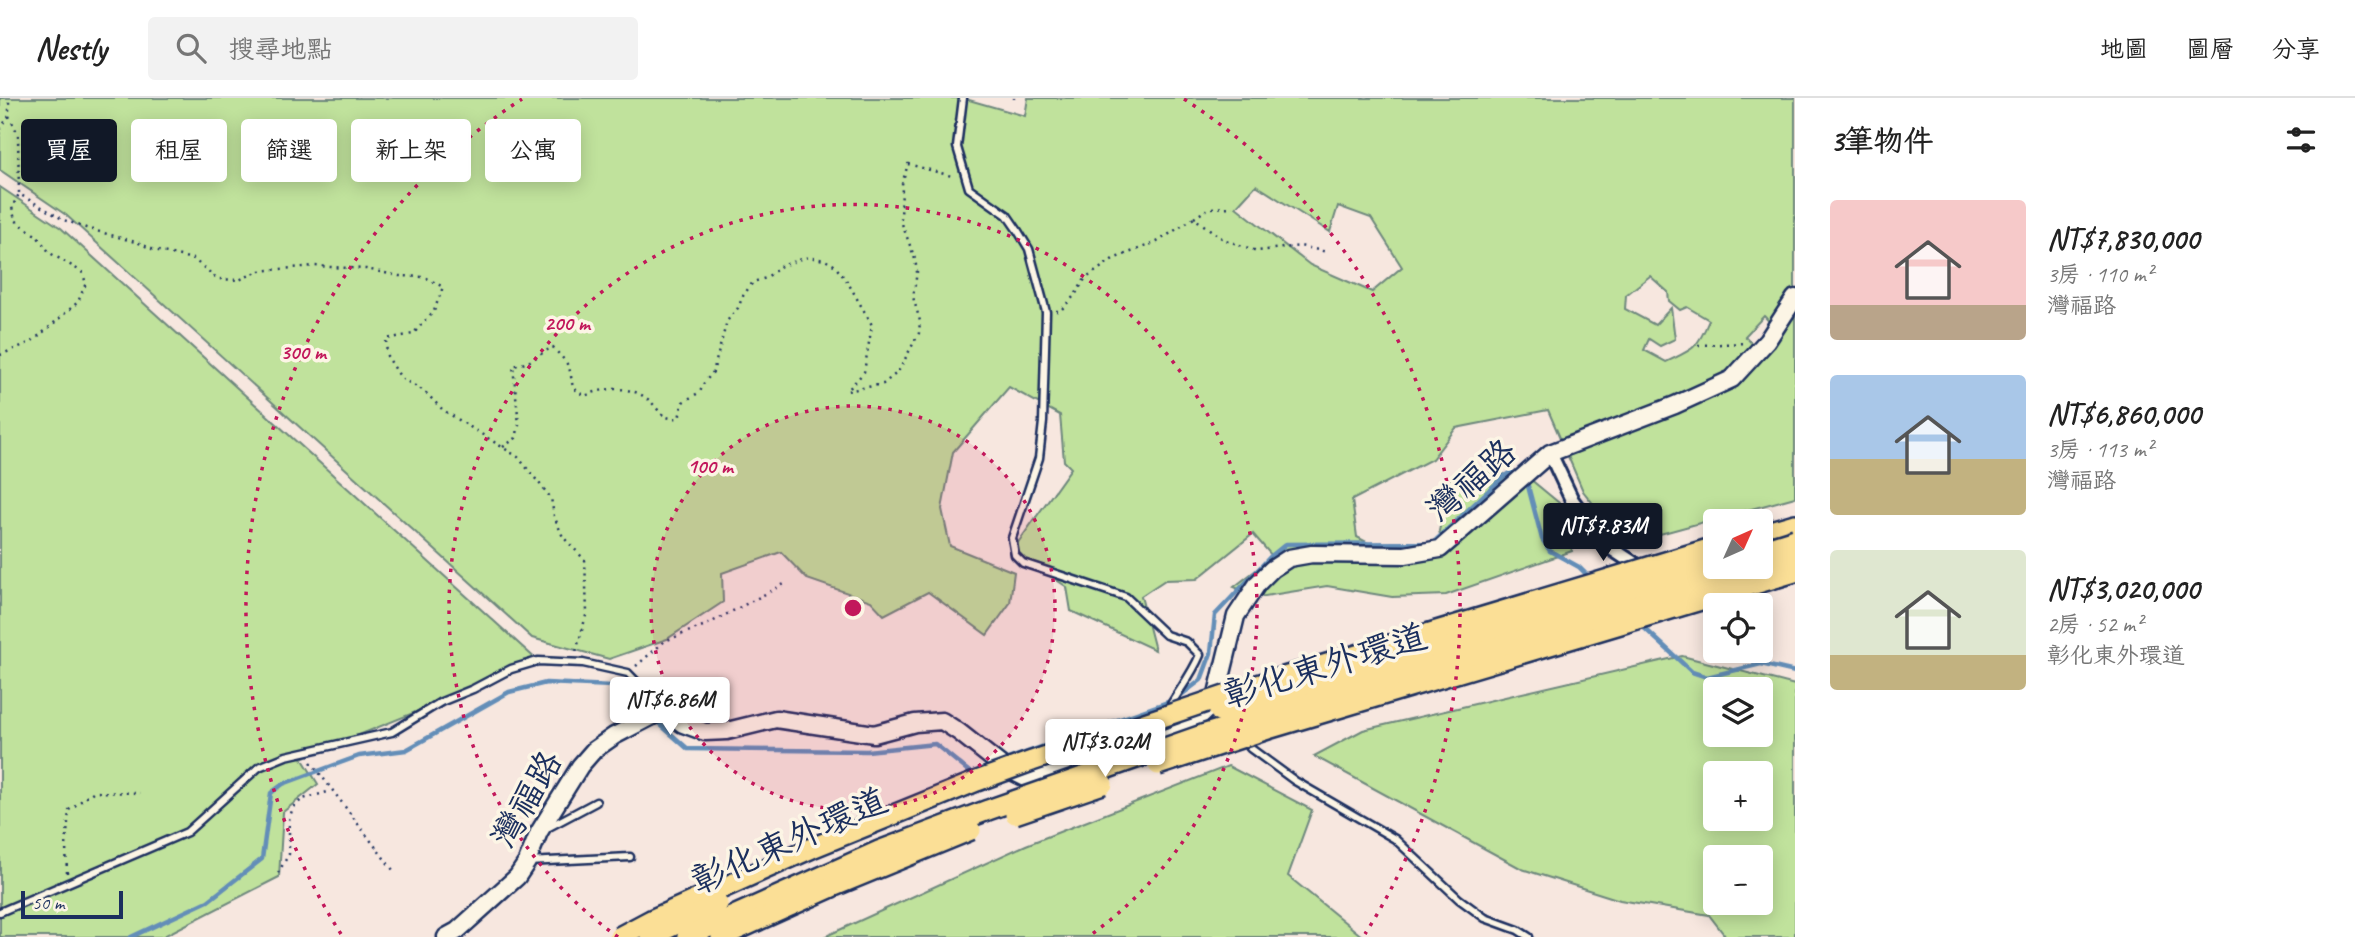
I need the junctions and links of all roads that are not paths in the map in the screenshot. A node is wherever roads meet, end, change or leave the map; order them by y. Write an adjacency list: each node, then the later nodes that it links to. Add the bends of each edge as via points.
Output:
1 (964, 98): 15 (lane, via 957,147 969,188 1007,215 1029,250 1046,312 1040,458 1012,538 1015,555 1023,563 1126,597 1166,635 1187,642 1200,655 1170,706)
2 (1795, 299): 3 (street, via 1732,379)
3 (1550, 453): 10 (street, 灣福路, via 1572,500 1603,542 1644,570 1673,572); 13 (street, 灣福路, via 1440,549 1405,555 1312,554 1289,558 1272,569 1236,616)
4 (1795, 524): 5 (main road)
5 (1773, 530)
6 (1795, 539): 7 (main road, bridge)
7 (1773, 545)
8 (1703, 551): 23 (main road, bridge, via 1254,686 1021,765 812,848)
9 (1795, 557): 25 (main road, 彰化東外環道, bridge, via 1205,734 879,851)
10 (1703, 565)
11 (1703, 566): 24 (main road, 彰化東外環道, bridge, via 1258,699 1036,773 829,855)
12 (1795, 572): 26 (main road, bridge, via 1157,765 993,821)
13 (1215, 702): 15 (street); 16 (street, via 1184,731 1056,775 1028,779); 27 (lane, via 1250,748 1395,839 1485,918)
14 (664, 710): 16 (street, via 705,732 776,719 874,734 942,721); 18 (street, 灣福路, via 594,750); 21 (lane, via 628,673 583,663 538,661 510,669 393,732 259,767 187,832)
15 (1174, 720): 16 (street, via 1030,770 1019,771)
16 (986, 754)
17 (596, 802): 18 (lane)
18 (539, 832): 20 (street, 灣福路)
19 (630, 858): 20 (lane)
20 (527, 862): 22 (street, 灣福路, via 517,877)
21 (0, 912)
22 (446, 937)
23 (618, 937)
24 (650, 937)
25 (687, 937)
26 (721, 937)
27 (1530, 937)

